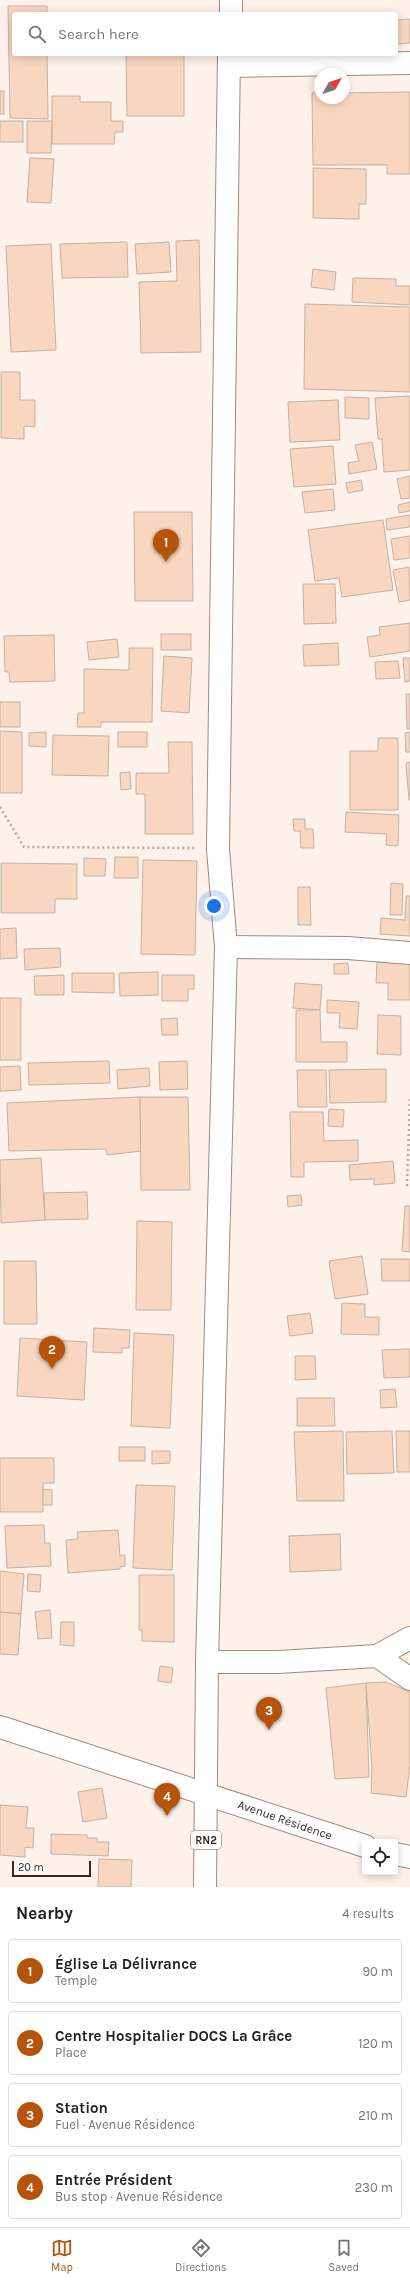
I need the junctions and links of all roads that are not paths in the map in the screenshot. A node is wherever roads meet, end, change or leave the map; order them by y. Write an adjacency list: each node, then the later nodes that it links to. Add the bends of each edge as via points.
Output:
1 (231, 0): 2 (main road)
2 (231, 12)
3 (229, 60): 4 (main road); 5 (main road, RN2, via 218,849)
4 (410, 64)
5 (226, 947): 6 (main road, via 348,948); 9 (main road, RN2)
6 (410, 953)
7 (410, 1638): 8 (main road)
8 (377, 1656): 9 (main road, via 278,1662); 10 (main road)
9 (207, 1662): 12 (main road, RN2)
10 (410, 1679)
11 (0, 1727): 12 (main road, Avenue Résidence)
12 (206, 1793): 13 (main road, Avenue Résidence); 16 (main road, RN2)
13 (362, 1845)
14 (398, 1855): 15 (main road)
15 (410, 1857)
16 (206, 1887)

